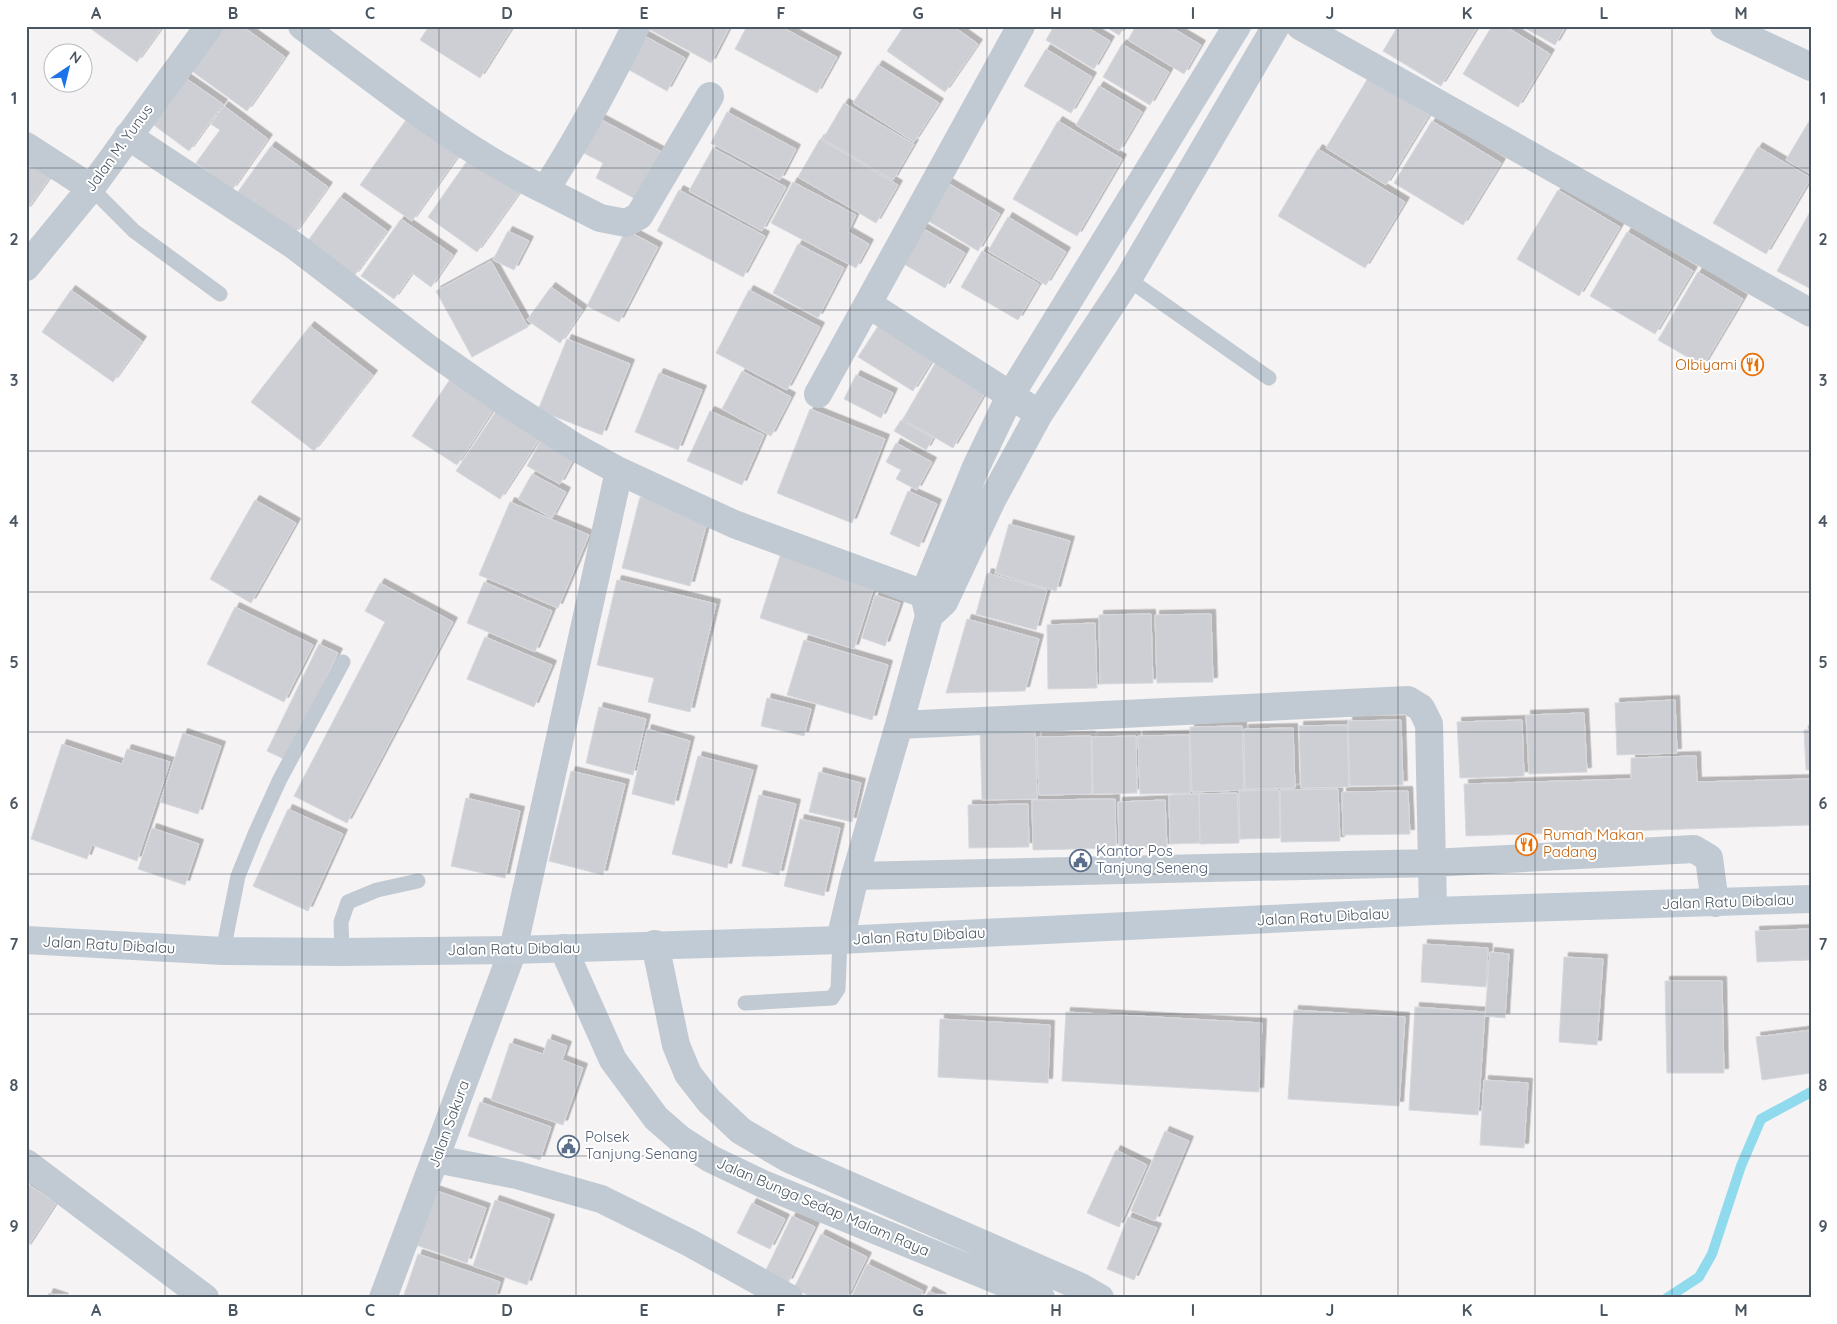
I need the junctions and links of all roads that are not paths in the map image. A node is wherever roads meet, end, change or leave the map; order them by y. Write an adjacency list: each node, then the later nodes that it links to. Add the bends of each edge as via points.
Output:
1 (209, 26): 11 (street, Jalan M. Yunus)
2 (302, 26): 14 (street, via 457,139)
3 (636, 26): 14 (street, via 569,154)
4 (1021, 26): 18 (street)
5 (1236, 26): 8 (street); 22 (street)
6 (1300, 26): 19 (street)
7 (1724, 26): 9 (street)
8 (1270, 35): 16 (street)
9 (1811, 67)
10 (710, 96): 14 (street, via 639,216 626,223 600,218)
11 (128, 136): 13 (street, Jalan M. Yunus); 24 (street, via 292,244 502,400 575,447)
12 (26, 146): 13 (street)
13 (91, 188): 15 (street, Jalan M. Yunus); 17 (lane, via 134,231)
14 (545, 190)
15 (26, 267)
16 (1128, 279): 20 (lane); 23 (street)
17 (220, 294)
18 (868, 304): 21 (street); 22 (street)
19 (1811, 313)
20 (1269, 378)
21 (818, 394)
22 (1010, 396): 23 (street); 25 (street, via 976,467)
23 (1039, 414): 25 (street)
24 (619, 470): 25 (street, via 734,524); 38 (street, Jalan Sakura)
25 (932, 604): 27 (street)
26 (343, 662): 39 (lane, via 254,834 238,876)
27 (899, 725): 28 (street, via 1408,700 1421,708 1429,724); 29 (street)
28 (1432, 863): 29 (street); 32 (street, via 1694,849 1709,858); 33 (street)
29 (855, 876): 35 (street)
30 (418, 881): 40 (lane, via 377,890 348,902 341,922)
31 (1811, 900): 32 (main road, Jalan Ratu Dibalau)
32 (1715, 903): 33 (main road, Jalan Ratu Dibalau)
33 (1433, 912): 35 (main road, Jalan Ratu Dibalau)
34 (26, 940): 39 (main road, Jalan Ratu Dibalau)
35 (840, 940): 36 (main road, Jalan Ratu Dibalau); 41 (lane, via 838,990 832,998)
36 (655, 944): 37 (main road, Jalan Ratu Dibalau); 48 (street, Jalan Bunga Sedap Malam Raya, via 676,1045 688,1074 709,1101 741,1131 789,1159)
37 (563, 948): 38 (main road, Jalan Ratu Dibalau); 47 (street, Jalan Bunga Sedap Malam Raya, via 613,1060 656,1118 680,1139 711,1159 763,1184)
38 (513, 950): 40 (main road, Jalan Ratu Dibalau); 42 (street, Jalan Sakura)
39 (223, 951): 40 (main road, Jalan Ratu Dibalau)
40 (342, 952)
41 (745, 1004)
42 (436, 1159): 45 (street, Jalan Sakura); 46 (street, via 517,1175 601,1199 690,1243)
43 (26, 1163): 44 (street)
44 (205, 1298)
45 (384, 1298)
46 (789, 1298)
47 (1041, 1298)
48 (1100, 1298)

